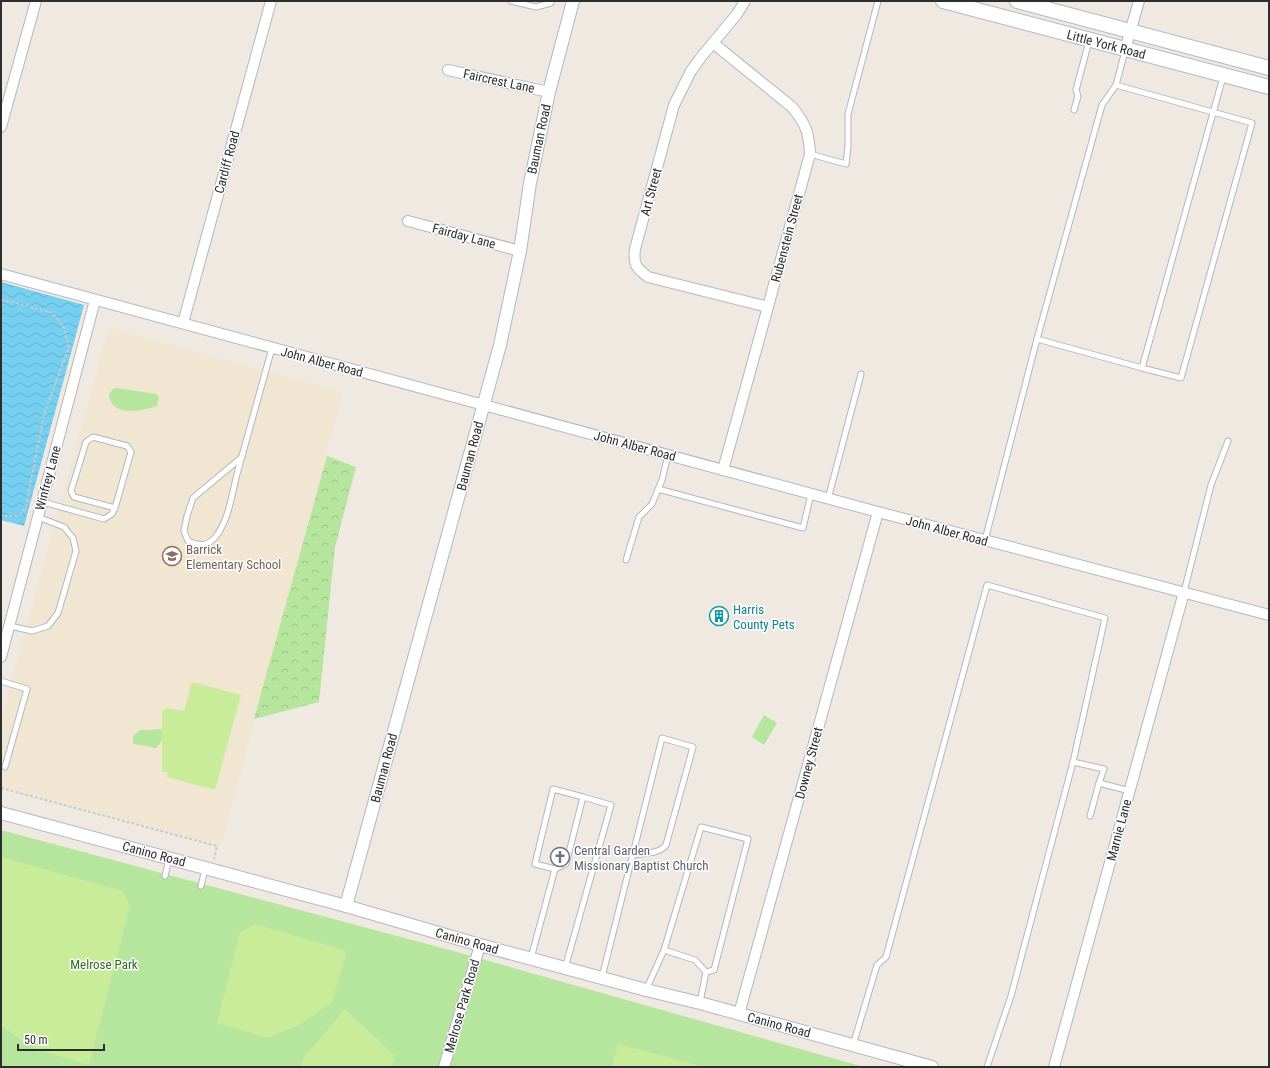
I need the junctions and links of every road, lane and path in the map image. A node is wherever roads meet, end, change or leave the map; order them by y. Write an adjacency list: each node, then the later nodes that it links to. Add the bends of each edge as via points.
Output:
1 (36, 1): 23 (street)
2 (271, 1): 31 (street, Cardiff Road)
3 (511, 1): 4 (lane, via 536,7)
4 (551, 1)
5 (574, 1): 20 (street, Bauman Road)
6 (744, 1): 13 (street, Art Street, via 737,14)
7 (878, 1): 24 (lane, via 848,114 846,164)
8 (943, 1): 12 (main road, Little York Road)
9 (1017, 1): 11 (main road, Little York Road)
10 (1139, 1): 11 (street)
11 (1131, 32): 14 (street); 15 (main road, Little York Road)
12 (1089, 40): 14 (main road, Little York Road); 21 (lane, via 1076,90 1078,96)
13 (713, 43): 24 (street, Rubenstein Street, via 792,107 807,130); 30 (street, Art Street, via 691,71 674,104 635,248 635,264 648,277)
14 (1125, 50): 17 (main road, Little York Road); 18 (lane)
15 (1269, 68)
16 (448, 70): 20 (street, Faircrest Lane)
17 (1224, 76): 19 (main road, Little York Road); 22 (lane)
18 (1116, 85): 22 (lane); 32 (lane, via 1102,105)
19 (1269, 87)
20 (549, 92): 26 (street, Bauman Road, via 530,183)
21 (1074, 110)
22 (1213, 112): 34 (lane); 34 (lane, via 1252,123 1184,371 1181,378)
23 (1, 127)
24 (810, 154): 30 (street, Rubenstein Street)
25 (408, 221): 26 (street, Fairday Lane)
26 (520, 251): 36 (street, Bauman Road)
27 (1, 274): 29 (street, John Alber Road)
28 (1, 300): 47 (path, via 53,313 64,328 69,347 44,414 26,506 19,515)
29 (95, 300): 31 (street, John Alber Road); 44 (street, Winfrey Lane)
30 (768, 307): 40 (street, Rubenstein Street)
31 (183, 323): 33 (street, John Alber Road)
32 (1038, 339): 34 (lane); 49 (lane)
33 (272, 348): 36 (street, John Alber Road); 39 (lane)
34 (1142, 368)
35 (861, 374): 43 (lane)
36 (484, 405): 38 (street, John Alber Road); 70 (street, Bauman Road)
37 (1228, 441): 51 (lane, via 1211,485)
38 (668, 455): 40 (street, John Alber Road); 41 (lane)
39 (242, 457): 39 (lane, via 224,520 216,536 199,546 188,541 184,531 193,498)
40 (723, 470): 42 (street, John Alber Road)
41 (658, 489): 42 (lane, via 803,528); 50 (lane, via 652,504 639,517)
42 (811, 494): 43 (street, John Alber Road)
43 (828, 499): 46 (street, John Alber Road)
44 (42, 502): 45 (lane, via 104,519 112,514); 48 (street, Winfrey Lane)
45 (114, 508): 45 (lane, via 131,452 127,446 93,437 86,442 71,491 74,497)
46 (878, 512): 49 (street, John Alber Road); 79 (street, Downey Street)
47 (1, 515)
48 (38, 517): 53 (street, Winfrey Lane); 53 (lane, via 64,527 73,538 76,551 58,614 48,626 32,631)
49 (985, 540): 51 (street, John Alber Road)
50 (626, 560)
51 (1184, 592): 52 (street, John Alber Road); 60 (street, Marnie Lane)
52 (1269, 615)
53 (10, 626): 54 (street, Winfrey Lane)
54 (1, 656)
55 (1, 681): 57 (lane, via 27,689)
56 (1073, 762): 58 (lane, via 1104,770); 80 (lane, via 1105,618 988,585 886,957 877,965); 83 (lane, via 1011,996)
57 (5, 768)
58 (1099, 783): 60 (lane); 63 (lane)
59 (1, 788): 66 (path, via 217,846)
60 (1130, 791): 84 (street, Marnie Lane)
61 (583, 797): 67 (lane, via 566,864); 67 (lane, via 553,789 535,864); 74 (lane, via 611,805)
62 (1, 813): 65 (street, Canino Road)
63 (1090, 816)
64 (634, 855): 64 (lane, via 662,738 693,747 666,845 658,851); 76 (lane)
65 (170, 858): 66 (street, Canino Road); 68 (lane)
66 (209, 864): 69 (lane); 70 (street, Canino Road)
67 (554, 869): 73 (lane)
68 (165, 876)
69 (201, 886)
70 (346, 906): 71 (street, Canino Road)
71 (480, 945): 73 (street, Canino Road); 81 (street, Melrose Park Road)
72 (664, 950): 75 (lane, via 695,960); 75 (lane, via 701,827 748,840 714,970); 77 (lane)
73 (530, 959): 74 (street, Canino Road)
74 (565, 968): 76 (street, Canino Road)
75 (706, 972): 78 (lane)
76 (602, 978): 77 (street, Canino Road)
77 (646, 990): 78 (street, Canino Road)
78 (700, 1003): 79 (street, Canino Road)
79 (739, 1014): 80 (street, Canino Road)
80 (853, 1045): 82 (street, Canino Road)
81 (444, 1067)
82 (932, 1067)
83 (987, 1067)
84 (1054, 1067)

